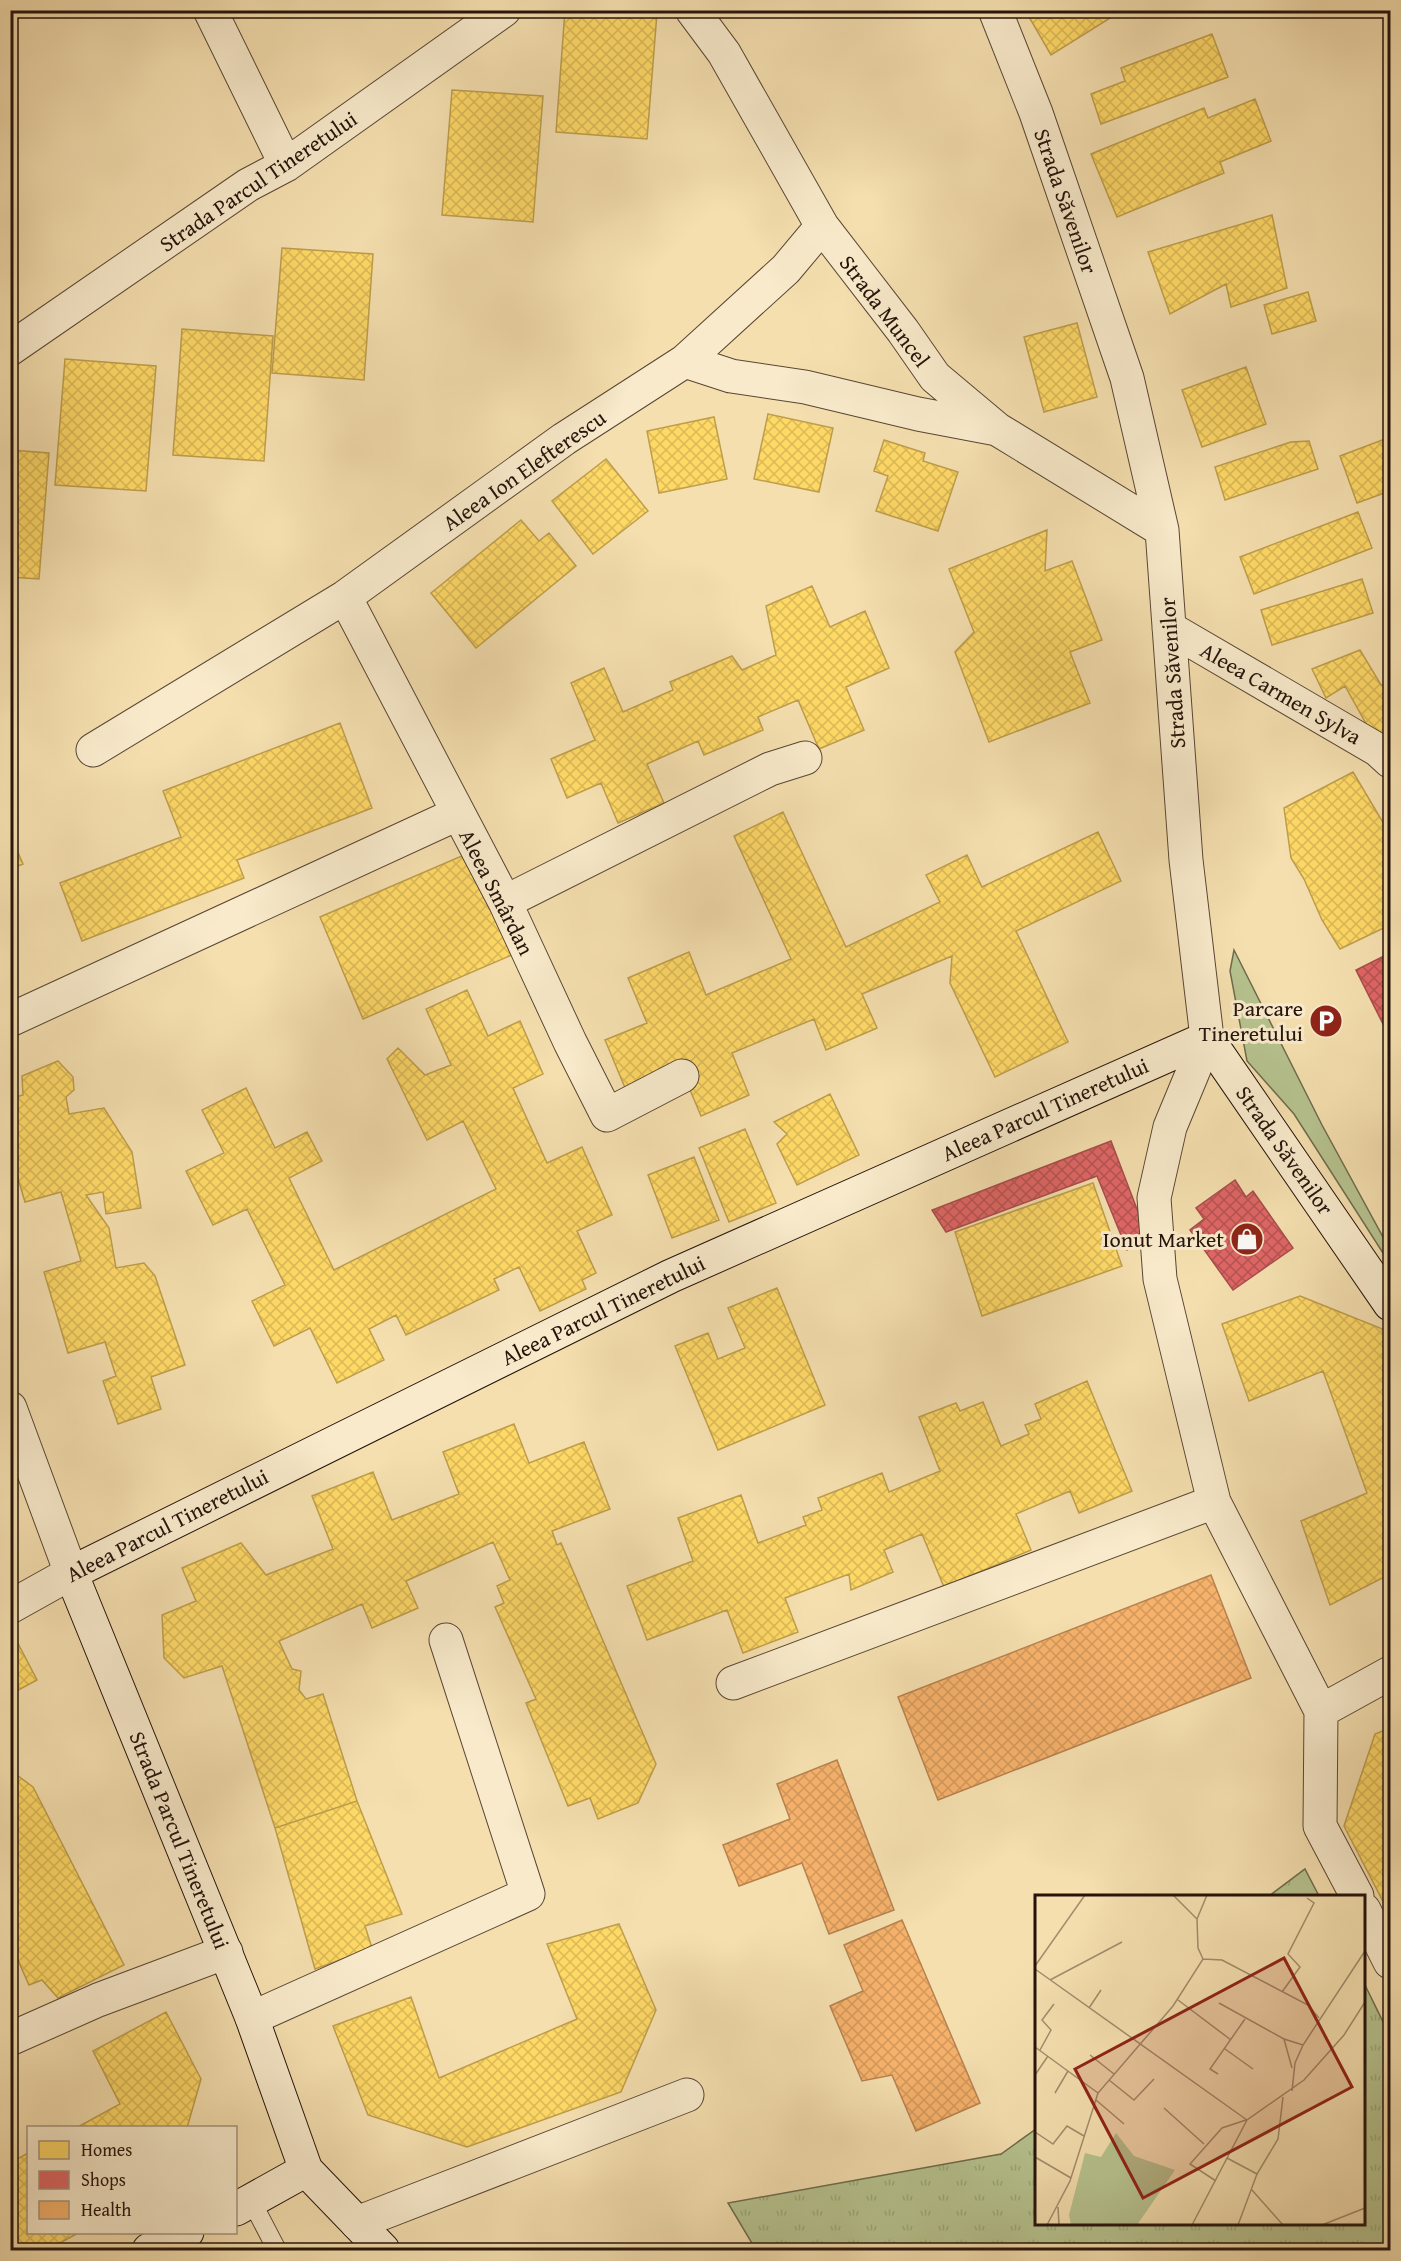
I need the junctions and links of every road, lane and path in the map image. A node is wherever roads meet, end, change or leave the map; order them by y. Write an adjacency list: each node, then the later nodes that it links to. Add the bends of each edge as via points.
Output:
1 (210, 10): 5 (street)
2 (504, 10): 5 (street, Strada Parcul Tineretului)
3 (692, 10): 6 (street, Strada Muncel, via 724,53)
4 (995, 10): 10 (street, Strada Săvenilor, via 1036,112 1127,378)
5 (286, 165): 7 (street, Strada Parcul Tineretului, via 248,185)
6 (822, 226): 8 (street, Aleea Ion Elefterescu, via 786,269); 9 (street, Strada Muncel, via 935,377)
7 (10, 349)
8 (685, 361): 9 (street, via 731,376 805,387); 11 (street, Aleea Ion Elefterescu, via 564,439)
9 (997, 429): 10 (street, Strada Muncel)
10 (1162, 530): 12 (street, Strada Săvenilor)
11 (345, 597): 13 (street, Aleea Ion Elefterescu); 16 (street, Aleea Smârdan)
12 (1169, 628): 15 (street, Aleea Carmen Sylva, via 1378,750); 19 (street, Strada Săvenilor, via 1186,860)
13 (93, 750)
14 (805, 758): 17 (street, via 770,769)
15 (1390, 761)
16 (457, 814): 17 (street, Aleea Smârdan); 18 (street)
17 (505, 902): 20 (street, Aleea Smârdan, via 607,1115)
18 (10, 1020)
19 (1207, 1038): 21 (street, Strada Săvenilor); 23 (street, via 1170,1127 1154,1198 1160,1279); 24 (street, Aleea Parcul Tineretului, via 670,1275)
20 (682, 1076)
21 (1390, 1304)
22 (10, 1408): 24 (street, Strada Parcul Tineretului)
23 (1214, 1502): 28 (street); 29 (street)
24 (71, 1572): 25 (street, Aleea Parcul Tineretului); 32 (street, Strada Parcul Tineretului)
25 (10, 1607)
26 (446, 1640): 34 (street, via 528,1894)
27 (1390, 1673): 29 (street)
28 (733, 1683)
29 (1321, 1711): 30 (street, via 1320,1826)
30 (1356, 1895)
31 (1365, 1912): 33 (street)
32 (226, 1952): 34 (street, Strada Parcul Tineretului); 35 (street, via 98,2000)
33 (1390, 1962)
34 (252, 2018): 37 (street, Strada Parcul Tineretului)
35 (10, 2039)
36 (687, 2095): 39 (street)
37 (306, 2170): 38 (street); 39 (street, Strada Parcul Tineretului)
38 (244, 2206): 42 (lane)
39 (357, 2223): 43 (street, Strada Parcul Tineretului)
40 (183, 2234): 41 (street)
41 (149, 2250)
42 (277, 2250)
43 (383, 2250)

